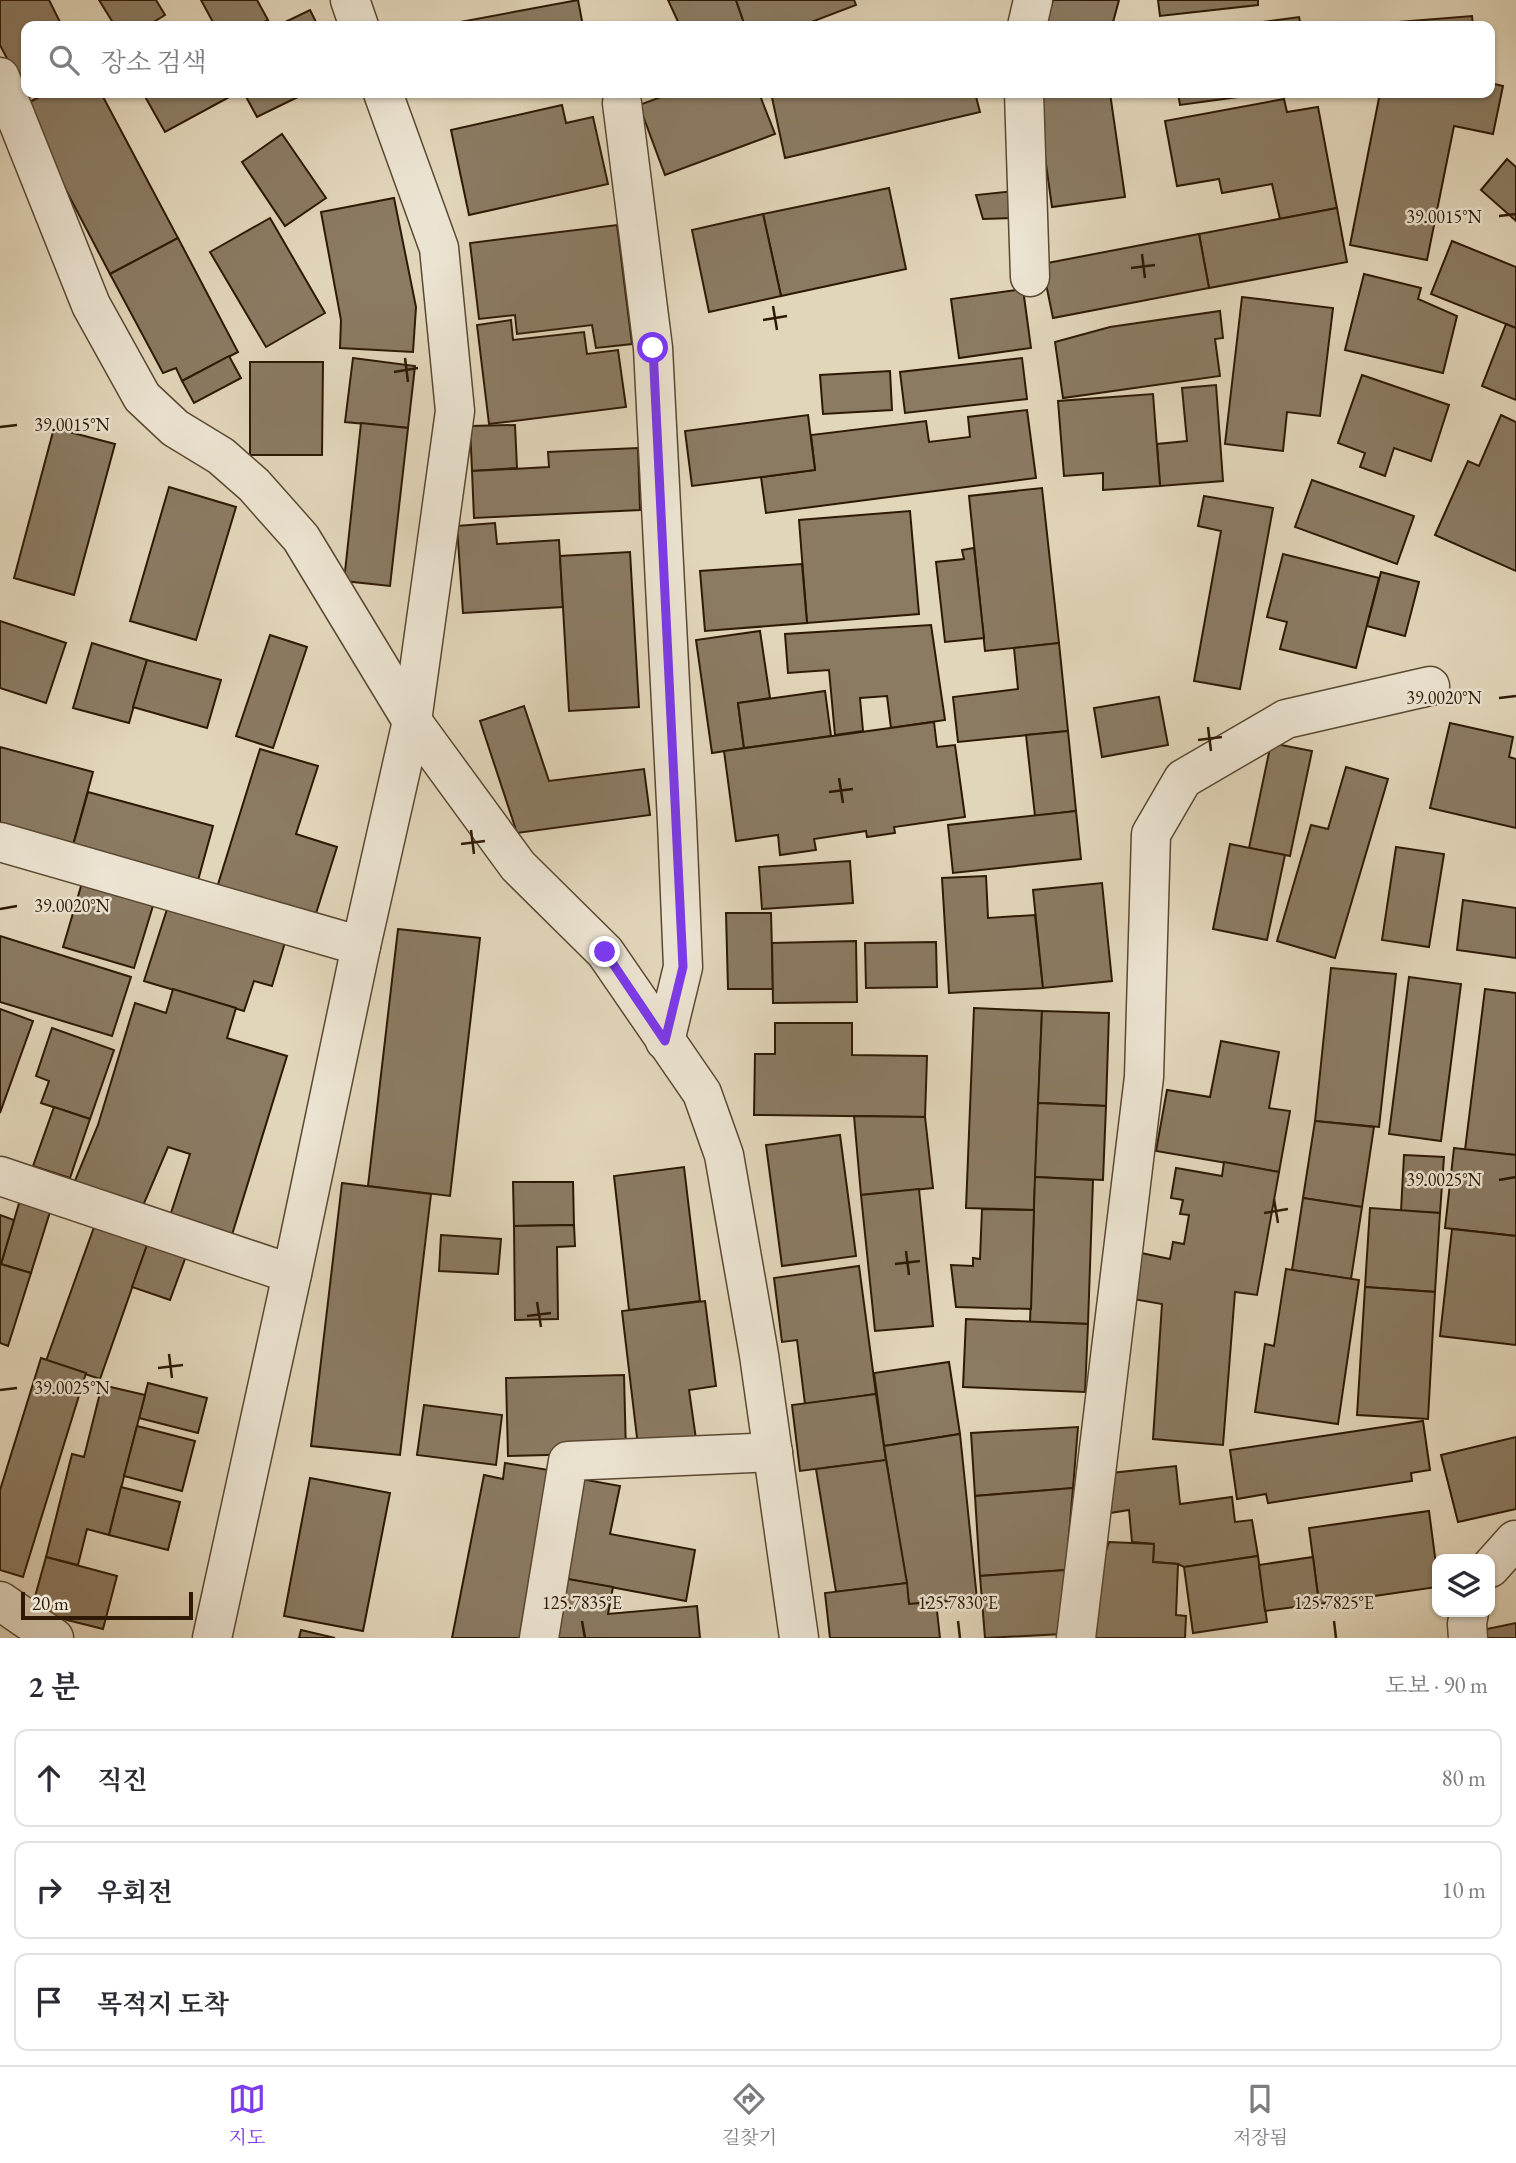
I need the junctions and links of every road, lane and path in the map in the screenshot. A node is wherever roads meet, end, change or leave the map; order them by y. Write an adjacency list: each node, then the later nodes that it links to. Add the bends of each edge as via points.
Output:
1 (350, 0): 3 (street)
2 (1033, 0): 4 (street)
3 (357, 21)
4 (1028, 21)
5 (0, 77): 11 (street, via 91,305 142,397 175,428 230,463 301,538)
6 (385, 98): 11 (street, via 439,248 455,411)
7 (1024, 98): 9 (street)
8 (622, 103): 14 (street, via 653,348 677,822 683,967)
9 (1030, 276)
10 (1430, 687): 26 (street, via 1286,719 1183,779 1151,834 1144,1077)
11 (412, 721): 13 (street); 14 (street, via 518,866 605,952)
12 (0, 842): 13 (street)
13 (361, 946): 16 (street)
14 (665, 1041): 17 (street, via 702,1093 724,1155)
15 (0, 1176): 16 (street)
16 (292, 1274): 23 (street)
17 (773, 1452): 24 (street, via 568,1461); 25 (street)
18 (1515, 1539): 19 (street)
19 (1495, 1562)
20 (0, 1601): 22 (street)
21 (1468, 1617): 27 (street)
22 (54, 1638)
23 (212, 1638)
24 (539, 1638)
25 (799, 1638)
26 (1076, 1638)
27 (1468, 1638)

